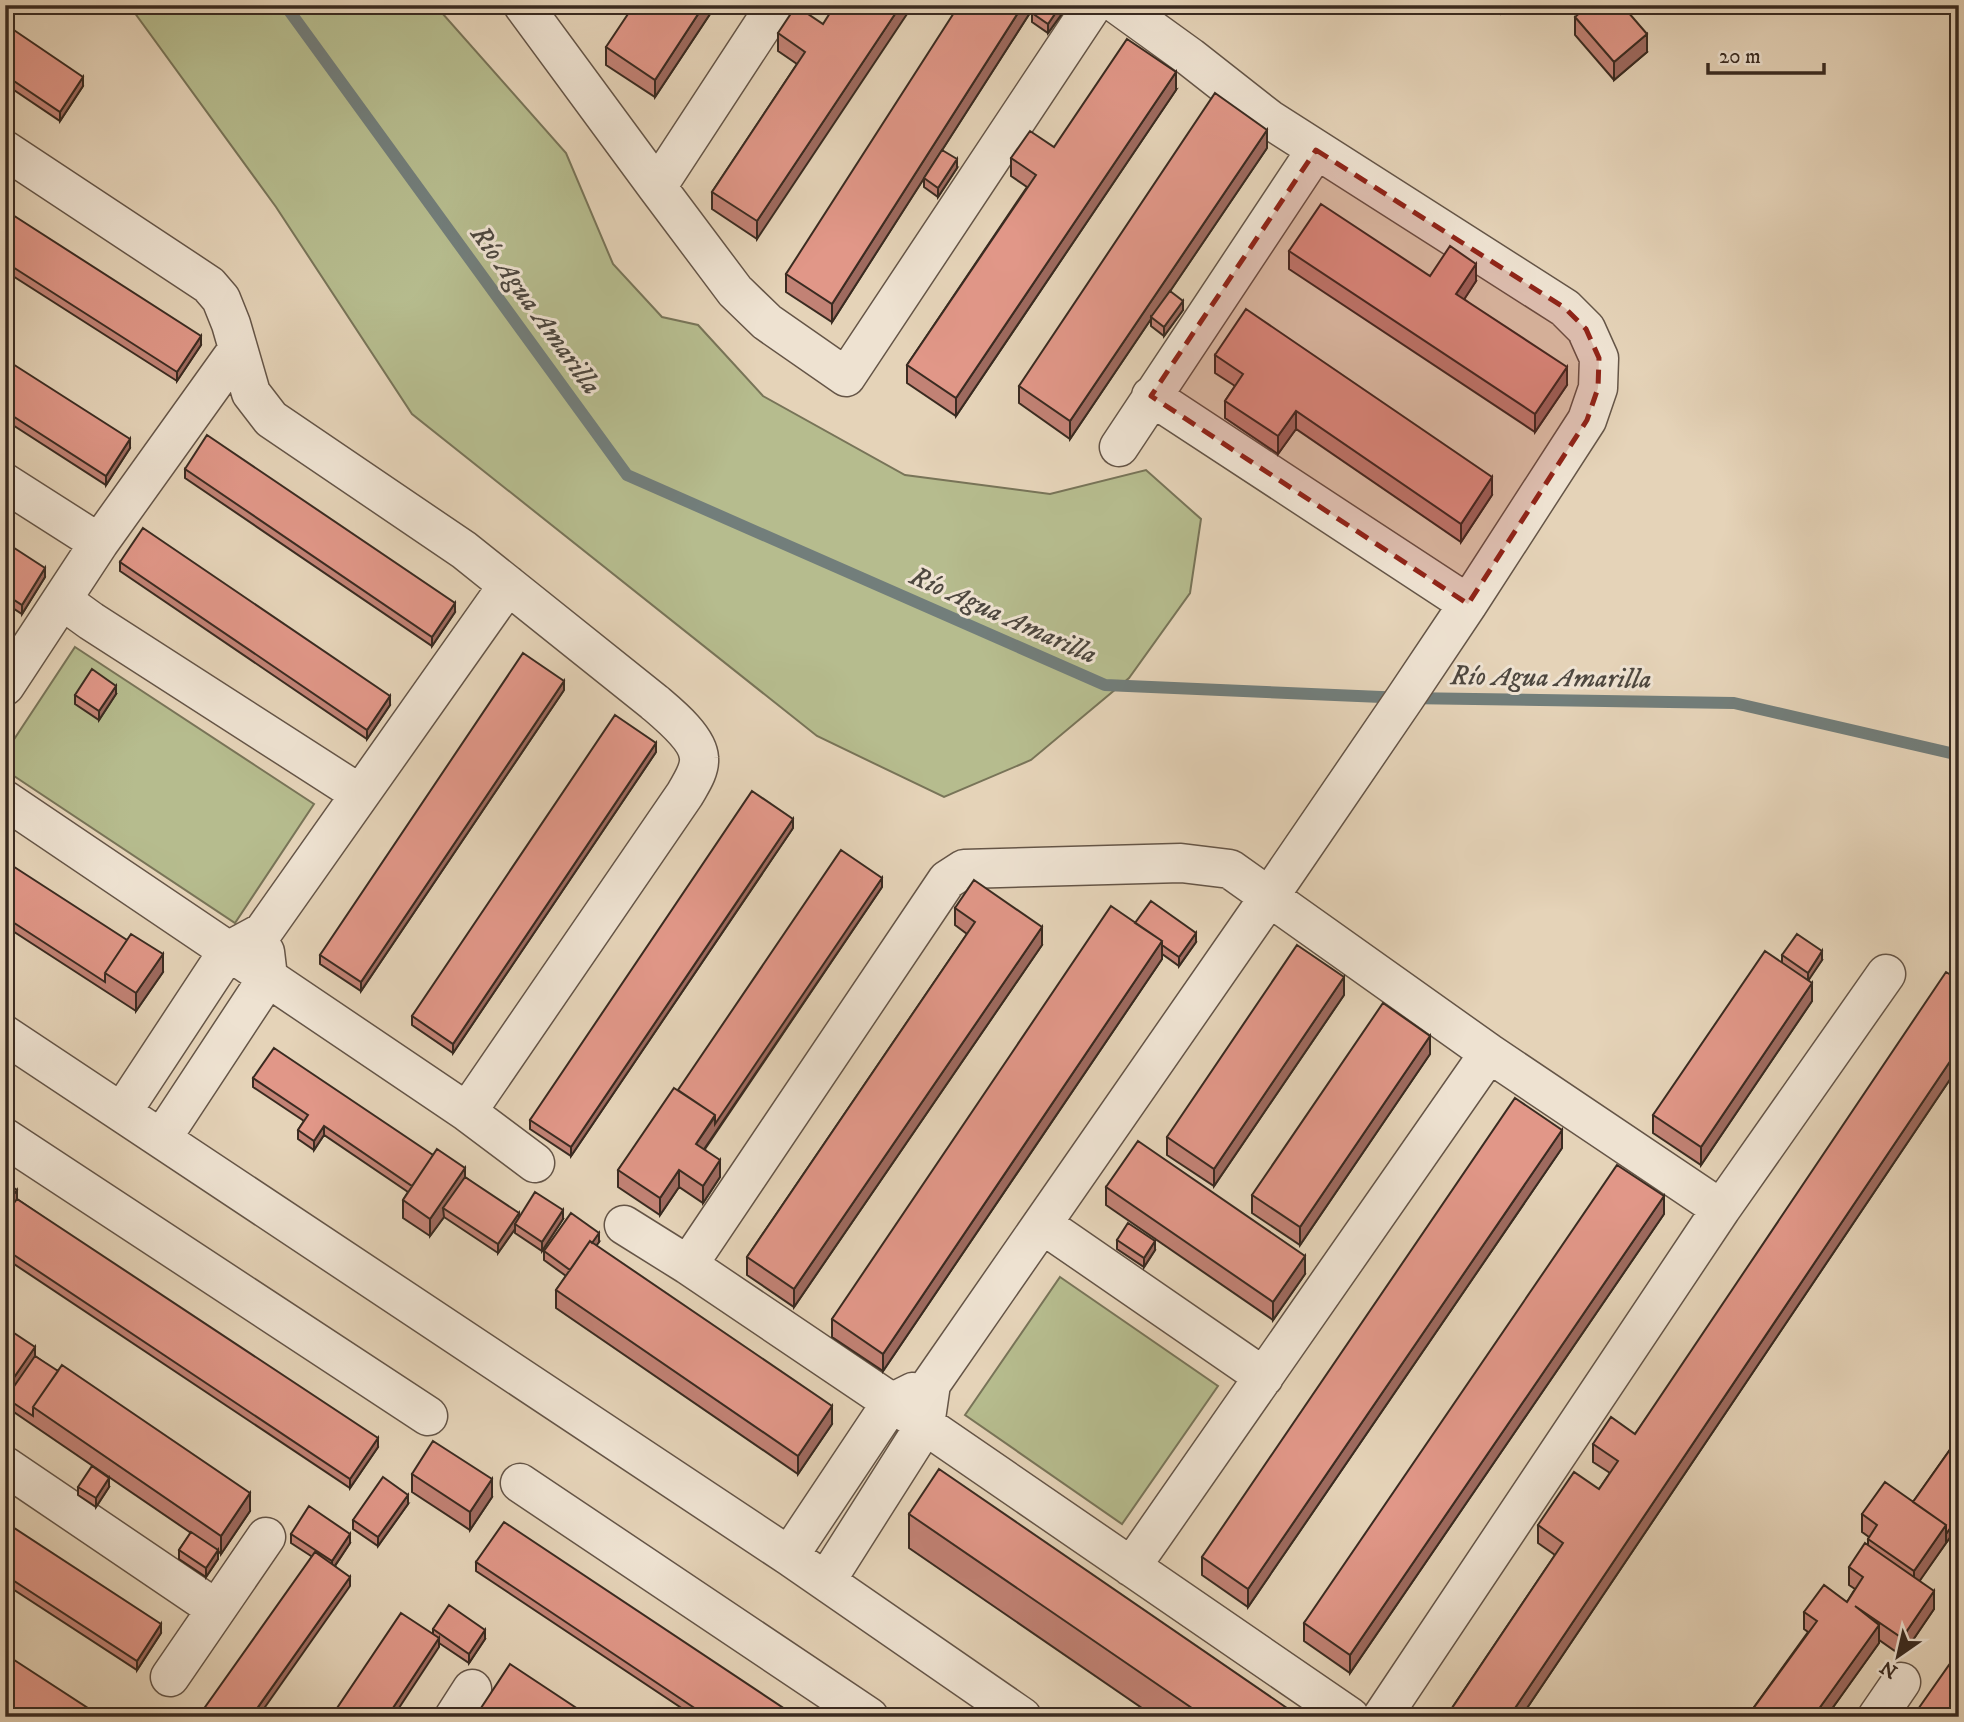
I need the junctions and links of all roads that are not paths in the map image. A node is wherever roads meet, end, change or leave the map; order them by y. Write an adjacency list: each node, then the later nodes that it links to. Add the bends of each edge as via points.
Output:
1 (523, 5): 7 (street)
2 (776, 5): 7 (street)
3 (1093, 5): 7 (street, via 846,377 767,322 736,291)
4 (1118, 5): 6 (street)
5 (5, 150): 8 (street, via 209,285 221,299)
6 (1316, 150): 9 (street); 15 (street, via 1565,308 1586,329 1599,358 1598,388 1587,419)
7 (657, 187)
8 (238, 349): 12 (street); 13 (street, via 251,393 271,419)
9 (1151, 396): 10 (street); 15 (street)
10 (1119, 447)
11 (5, 483): 12 (street)
12 (99, 543): 14 (street)
13 (508, 585): 17 (street); 27 (street, via 676,721 700,756 685,793)
14 (62, 600): 16 (street); 17 (street)
15 (1468, 604): 19 (street)
16 (5, 686)
17 (360, 794): 20 (street)
18 (5, 800): 21 (street)
19 (1269, 897): 25 (street); 33 (street); 34 (street, via 1230,869 1181,863 964,869 947,880)
20 (263, 932): 21 (street); 23 (street)
21 (228, 951): 23 (street); 26 (street)
22 (1886, 974): 31 (street)
23 (268, 977): 27 (street); 29 (street)
24 (5, 1035): 26 (street)
25 (1489, 1053): 31 (street); 35 (street)
26 (122, 1112): 29 (street)
27 (467, 1112): 30 (street)
28 (5, 1138): 38 (street)
29 (162, 1138): 43 (street)
30 (534, 1163)
31 (1721, 1209): 52 (street)
32 (624, 1224): 34 (street)
33 (1042, 1224): 35 (street); 36 (street)
34 (688, 1265): 37 (street)
35 (1264, 1377): 44 (street)
36 (931, 1384): 37 (street); 39 (street)
37 (891, 1403): 39 (street); 43 (street)
38 (428, 1416)
39 (925, 1425): 44 (street); 45 (street)
40 (5, 1466): 46 (street)
41 (520, 1482): 49 (street)
42 (266, 1537): 46 (street)
43 (789, 1556): 45 (street)
44 (1131, 1567): 51 (street)
45 (826, 1581): 50 (street)
46 (216, 1609): 47 (street)
47 (170, 1677)
48 (1901, 1682): 53 (street)
49 (850, 1711)
50 (1023, 1717)
51 (1350, 1717)
52 (1382, 1717)
53 (1877, 1717)

